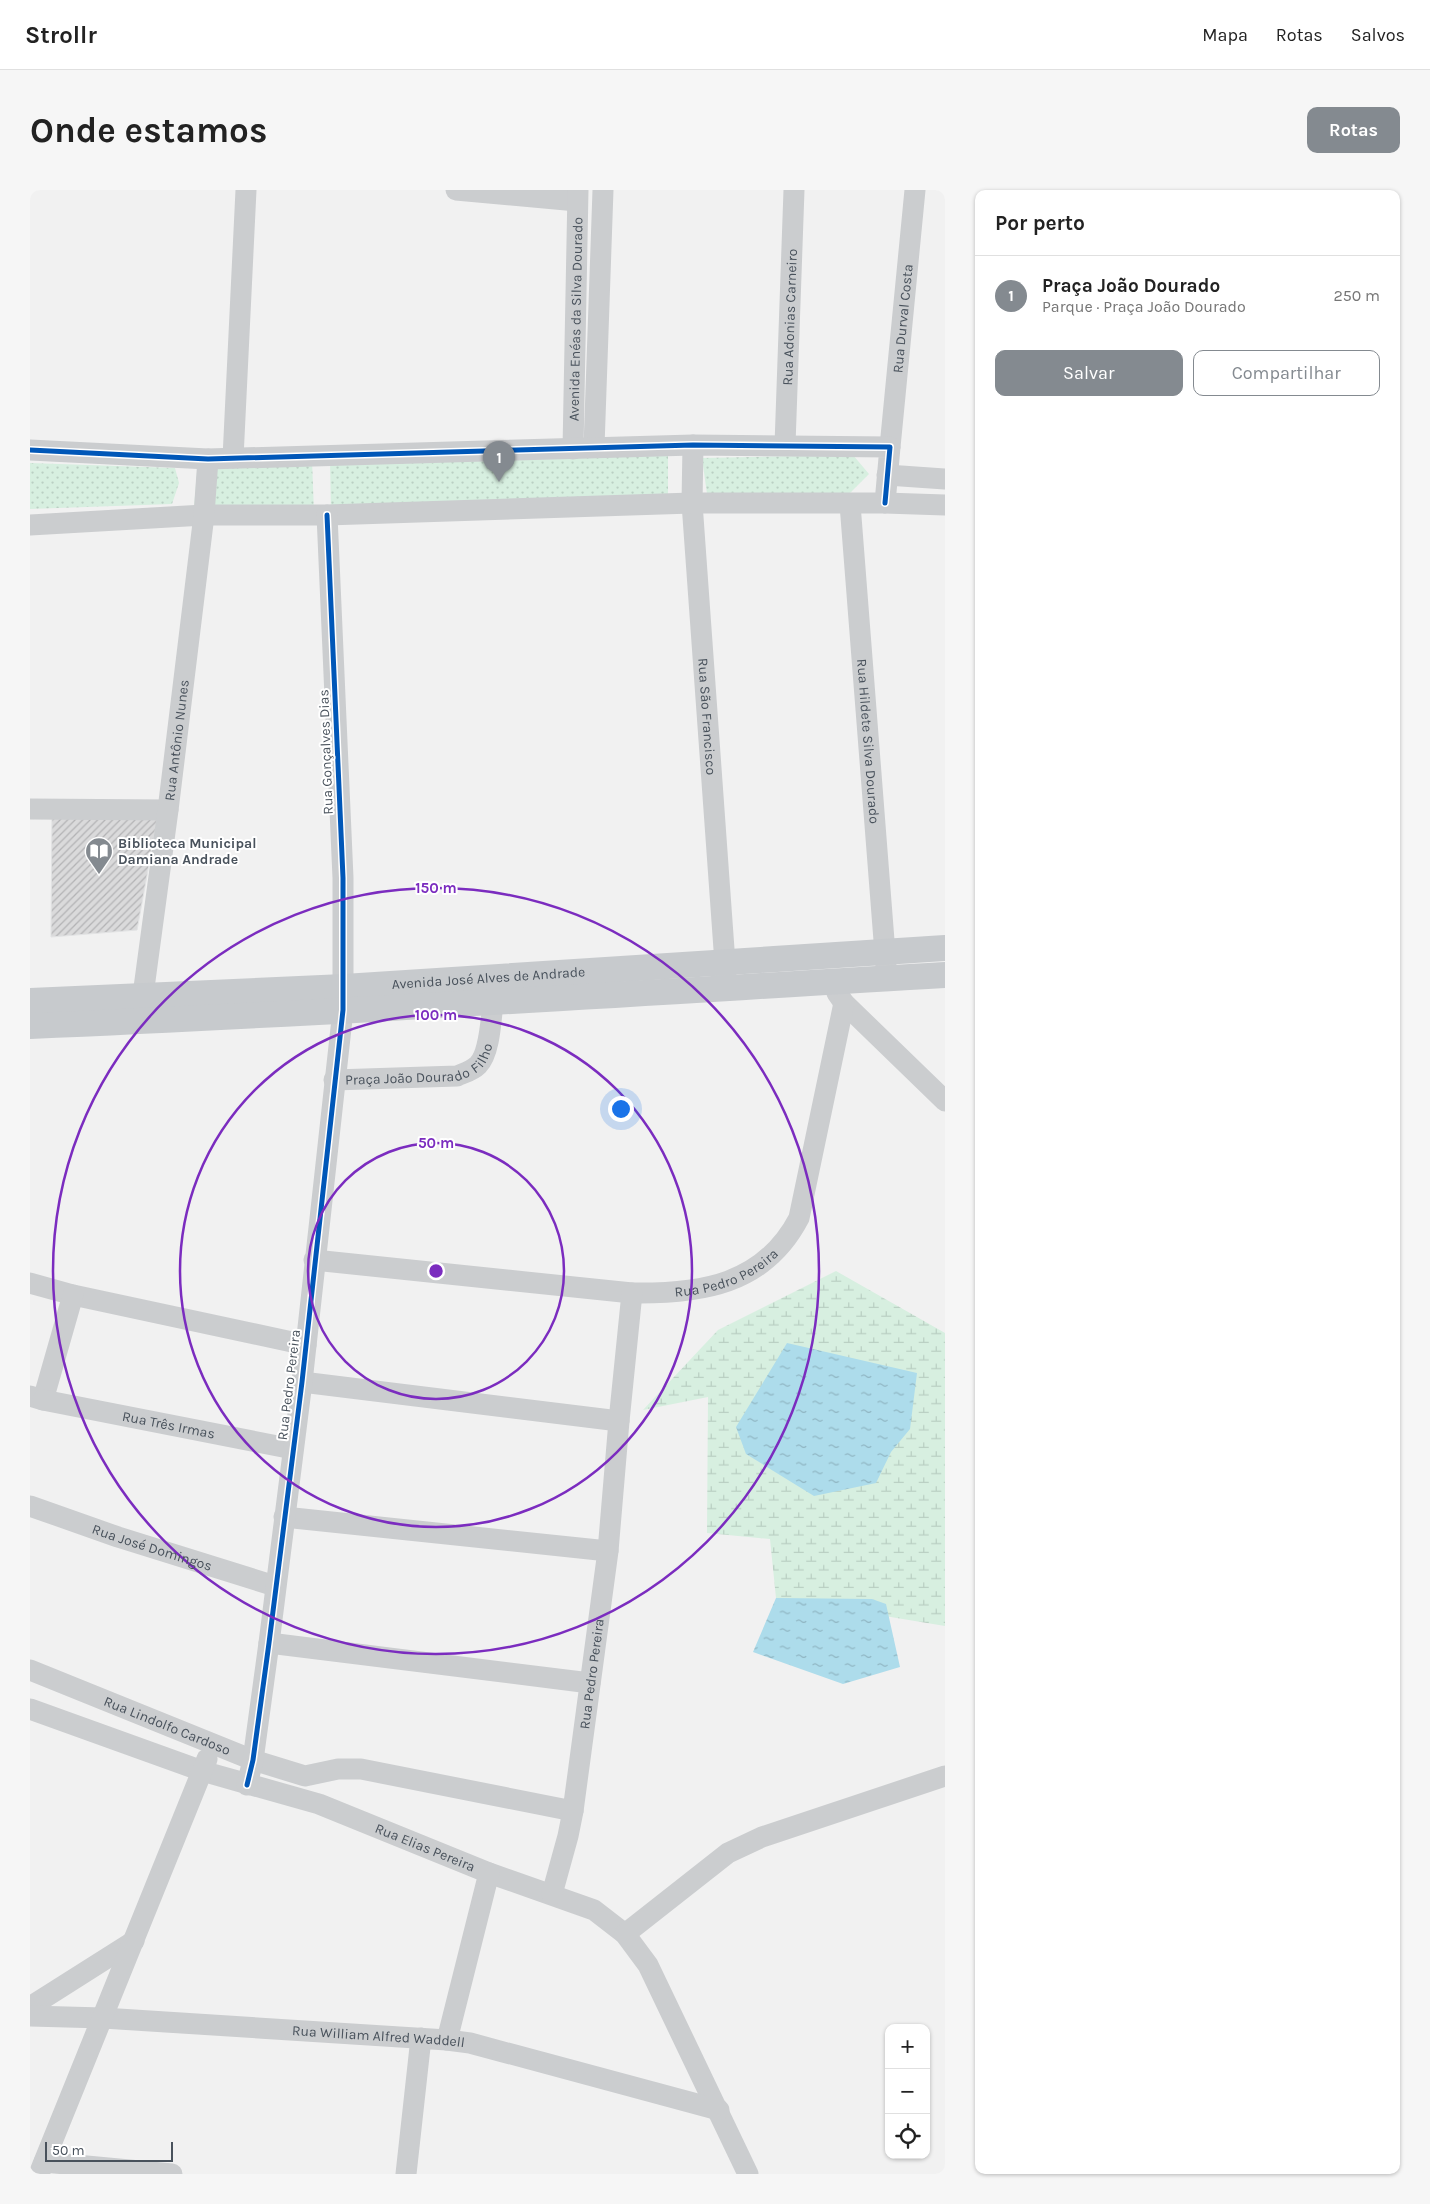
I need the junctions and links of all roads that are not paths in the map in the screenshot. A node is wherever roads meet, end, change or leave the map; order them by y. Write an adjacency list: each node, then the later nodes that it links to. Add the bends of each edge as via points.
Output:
1 (246, 190): 13 (street)
2 (456, 190): 6 (street)
3 (603, 190): 10 (street, Avenida Enéas da Silva Dourado)
4 (794, 190): 7 (street, Rua Adonias Carneiro)
5 (915, 190): 9 (street, Rua Durval Costa)
6 (578, 195): 11 (street, Avenida Enéas da Silva Dourado)
7 (784, 445): 8 (street); 9 (street)
8 (693, 446): 10 (street); 17 (street, Rua São Francisco)
9 (890, 447): 15 (street, Rua Durval Costa)
10 (594, 448): 11 (street)
11 (573, 449): 13 (street)
12 (30, 450): 14 (street)
13 (233, 458): 14 (street)
14 (208, 460): 21 (street, Rua Antônio Nunes)
15 (887, 475): 16 (street); 18 (street, Rua Durval Costa)
16 (945, 479)
17 (692, 503): 19 (street); 22 (street); 29 (street, Rua São Francisco)
18 (885, 503): 19 (street); 20 (street)
19 (850, 504): 27 (street, Rua Hildete Silva Dourado)
20 (945, 505)
21 (204, 515): 22 (street); 23 (street); 25 (street, Rua Antônio Nunes)
22 (327, 515): 34 (street, Rua Gonçalves Dias, via 343,878)
23 (30, 525)
24 (30, 809): 25 (street)
25 (168, 810): 38 (street, Rua Antônio Nunes)
26 (945, 948): 27 (main road, Avenida José Alves de Andrade)
27 (885, 951): 28 (main road, Avenida José Alves de Andrade); 31 (street, Rua Hildete Silva Dourado)
28 (814, 956): 29 (main road, Avenida José Alves de Andrade); 32 (street)
29 (725, 961): 33 (street, Rua São Francisco); 34 (main road, Avenida José Alves de Andrade)
30 (945, 975): 31 (main road, Avenida José Alves de Andrade)
31 (887, 979): 32 (main road, Avenida José Alves de Andrade)
32 (829, 982): 33 (main road, Avenida José Alves de Andrade); 37 (street)
33 (727, 987): 36 (main road, Avenida José Alves de Andrade)
34 (343, 998): 36 (main road, Avenida José Alves de Andrade); 38 (main road, Avenida José Alves de Andrade); 40 (street, Rua Pedro Pereira)
35 (30, 1001): 38 (main road, Avenida José Alves de Andrade)
36 (493, 1002): 40 (street, Praça João Dourado Filho, via 486,1050 480,1063 470,1071 448,1077)
37 (844, 1003): 41 (street); 44 (street, Rua Pedro Pereira, via 799,1218 785,1241 762,1263 739,1277 707,1289)
38 (141, 1008): 39 (main road, Avenida José Alves de Andrade)
39 (30, 1026)
40 (334, 1080): 42 (street, Rua Pedro Pereira)
41 (945, 1101)
42 (314, 1260): 44 (street, Rua Pedro Pereira); 46 (street, Rua Pedro Pereira)
43 (30, 1283): 45 (street)
44 (632, 1293): 49 (street, Rua Pedro Pereira)
45 (73, 1295): 46 (street); 48 (street, Rua Três Irmas)
46 (306, 1345): 47 (street, Rua Pedro Pereira)
47 (302, 1382): 49 (street, Rua Pedro Pereira); 50 (street, Rua Pedro Pereira)
48 (37, 1398): 50 (street, Rua Três Irmas)
49 (619, 1421): 53 (street, Rua Pedro Pereira)
50 (293, 1449): 52 (street, Rua Pedro Pereira)
51 (30, 1506): 54 (street, Rua José Domingos)
52 (284, 1517): 53 (street); 54 (street, Rua Pedro Pereira)
53 (608, 1552): 57 (street, Rua Pedro Pereira)
54 (275, 1586): 55 (street, Rua Pedro Pereira)
55 (269, 1642): 57 (street); 60 (street, Rua Pedro Pereira)
56 (30, 1670): 59 (street, Rua Lindolfo Cardoso)
57 (590, 1683): 66 (street, Rua Pedro Pereira)
58 (30, 1709): 61 (street, Rua Lindolfo Cardoso)
59 (213, 1745): 60 (street, Rua Lindolfo Cardoso); 61 (street)
60 (253, 1760): 62 (street, Rua Lindolfo Cardoso); 64 (street, Rua Pedro Pereira)
61 (202, 1771): 64 (street, Rua Lindolfo Cardoso); 70 (street)
62 (305, 1776): 65 (street); 66 (street, via 338,1768 362,1769)
63 (945, 1776): 69 (street, via 762,1837 728,1853)
64 (247, 1785): 65 (street, Rua Lindolfo Cardoso)
65 (299, 1798): 67 (street, Rua Elias Pereira)
66 (573, 1811): 68 (street, Rua Pedro Pereira)
67 (489, 1873): 68 (street, Rua Elias Pereira); 75 (street)
68 (552, 1894): 69 (street, Rua Elias Pereira, via 594,1910)
69 (625, 1934): 76 (street, Rua Elias Pereira, via 648,1965)
70 (134, 1941): 71 (street); 73 (street)
71 (30, 2007)
72 (30, 2016): 73 (street, Rua William Alfred Waddell)
73 (102, 2018): 74 (street, Rua William Alfred Waddell); 77 (street)
74 (421, 2038): 75 (street, Rua William Alfred Waddell); 79 (street)
75 (447, 2040): 76 (street, Rua William Alfred Waddell, via 470,2043)
76 (719, 2110): 80 (street, Rua Elias Pereira)
77 (42, 2168): 78 (street)
78 (172, 2174)
79 (406, 2174)
80 (748, 2174)

